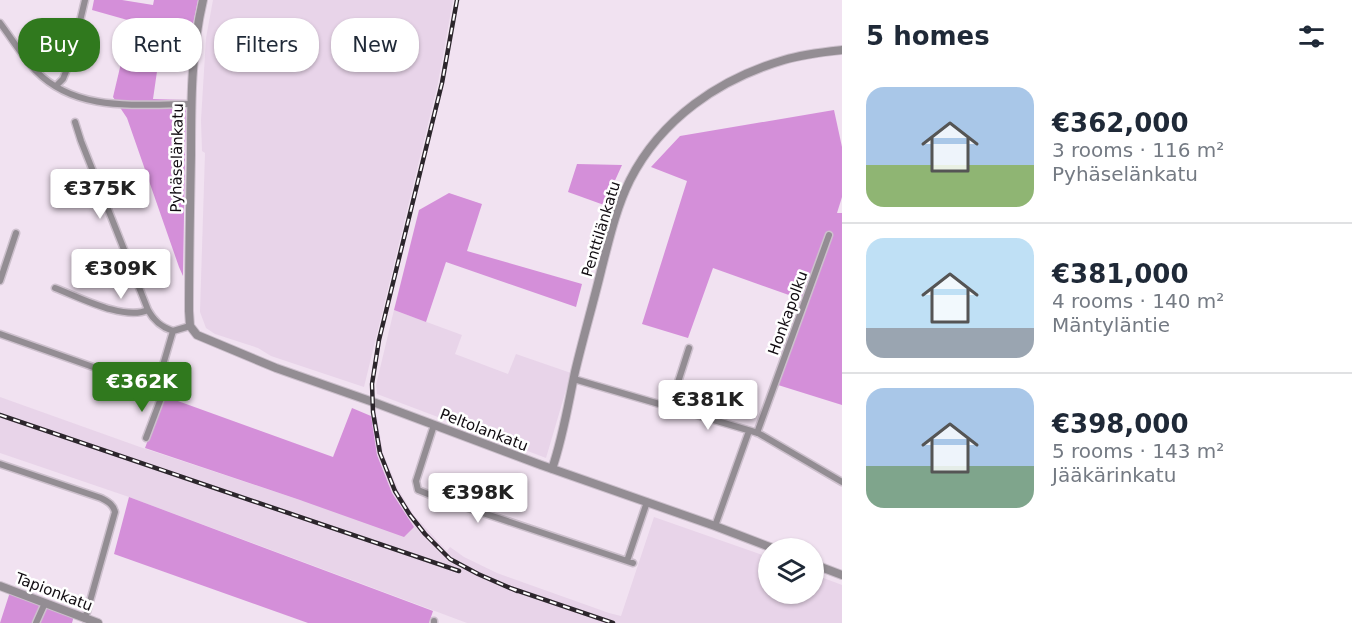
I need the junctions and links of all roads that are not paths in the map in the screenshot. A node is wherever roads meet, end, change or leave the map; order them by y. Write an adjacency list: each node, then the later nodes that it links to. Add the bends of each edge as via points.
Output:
1 (85, 0): 5 (street, via 71,59)
2 (203, 0): 6 (street, Pyhäselänkatu)
3 (0, 23): 5 (street, via 38,72)
4 (842, 50): 17 (street, Penttilänkatu, via 785,59 723,86 682,113 653,144 629,182 617,213)
5 (56, 86): 6 (street, via 101,104)
6 (190, 104): 13 (street, Pyhäselänkatu)
7 (75, 122): 12 (street)
8 (16, 233): 10 (street)
9 (829, 235): 22 (street, Honkapolku)
10 (0, 281)
11 (55, 288): 12 (street, via 124,313)
12 (148, 310): 14 (street, via 157,323)
13 (190, 326): 14 (street); 20 (street, Peltolankatu, via 201,338 233,351)
14 (173, 332): 18 (street)
15 (0, 334): 18 (street, via 144,385)
16 (688, 348): 19 (street)
17 (574, 379): 19 (street); 25 (street, Penttilänkatu)
18 (158, 382): 23 (street, via 166,385)
19 (670, 407): 21 (street)
20 (434, 425): 25 (street, Peltolankatu); 27 (street, via 416,481 418,490 438,498 630,562)
21 (749, 431): 22 (street); 28 (street)
22 (757, 433): 26 (street)
23 (146, 438)
24 (0, 464): 34 (street, via 101,498 114,507)
25 (552, 469): 27 (street, Peltolankatu)
26 (842, 482)
27 (647, 502): 28 (street, Peltolankatu)
28 (715, 526): 29 (street, Peltolankatu)
29 (758, 542)
30 (824, 568): 31 (street)
31 (842, 575)
32 (0, 586): 33 (street, Tapionkatu)
33 (45, 603): 34 (street, Tapionkatu); 35 (street)
34 (85, 619): 36 (street, Tapionkatu)
35 (36, 623)
36 (98, 623)

